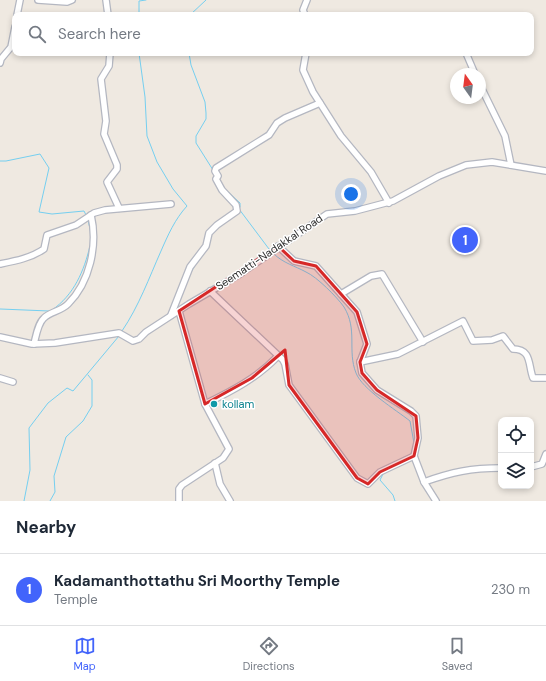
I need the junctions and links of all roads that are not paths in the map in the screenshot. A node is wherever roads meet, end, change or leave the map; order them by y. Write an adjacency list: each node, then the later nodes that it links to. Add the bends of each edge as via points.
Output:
1 (20, 0): 6 (street)
2 (38, 0): 3 (street)
3 (72, 0)
4 (106, 0): 7 (street)
5 (306, 0): 8 (street)
6 (18, 12)
7 (108, 12)
8 (304, 12)
9 (12, 42): 13 (street)
10 (110, 56): 21 (street, via 109,66 101,79 106,121 104,134 117,165 107,182)
11 (305, 56): 16 (street, via 303,70)
12 (467, 56): 14 (street)
13 (0, 63)
14 (472, 68)
15 (486, 97): 17 (street, via 505,136)
16 (320, 103): 19 (street, via 340,136 371,172); 28 (street, via 277,123 269,135 216,168 216,179 236,205 237,211 217,224 209,233 204,250 190,267)
17 (511, 165): 18 (street, Seematti-Nadakkal Road); 19 (street, Seematti-Nadakkal Road, via 492,162 466,165)
18 (546, 171)
19 (389, 202): 23 (street, Seematti-Nadakkal Road, via 355,211 326,214)
20 (171, 204): 21 (street)
21 (119, 208): 22 (street)
22 (91, 215): 24 (street, via 76,225 47,235 44,249 38,254); 31 (street, via 95,234 94,246 82,284 66,306 44,317)
23 (278, 246): 25 (street, Seematti-Nadakkal Road); 26 (street, via 294,261 316,266)
24 (0, 264)
25 (210, 292): 27 (street, Seematti-Nadakkal Road); 32 (street)
26 (341, 294): 30 (street, via 371,276 382,274); 33 (street, via 356,312 367,344)
27 (179, 311): 28 (street, Seematti-Nadakkal Road); 37 (street)
28 (171, 316): 31 (street, Seematti-Nadakkal Road, via 133,341 119,333)
29 (0, 338): 31 (street, Seematti-Nadakkal Road)
30 (423, 342): 33 (street, via 398,354); 35 (street, via 463,321 473,341 492,340 503,336 513,349 520,349 526,354 533,378)
31 (34, 344)
32 (278, 356): 37 (street, via 252,378); 39 (street, via 285,364 289,384 357,478 368,484 380,472)
33 (360, 362): 39 (street, via 362,373 377,390 411,410 416,416 418,438)
34 (0, 378): 36 (street)
35 (546, 378)
36 (13, 382)
37 (205, 404): 40 (street, via 228,448 223,458)
38 (546, 454): 41 (street, via 542,464)
39 (414, 456): 43 (street)
40 (215, 463): 44 (street, via 182,485 179,489); 45 (street, via 220,484)
41 (534, 466)
42 (498, 468): 43 (street, via 473,468)
43 (424, 482): 46 (street)
44 (179, 501)
45 (230, 501)
46 (436, 501)

